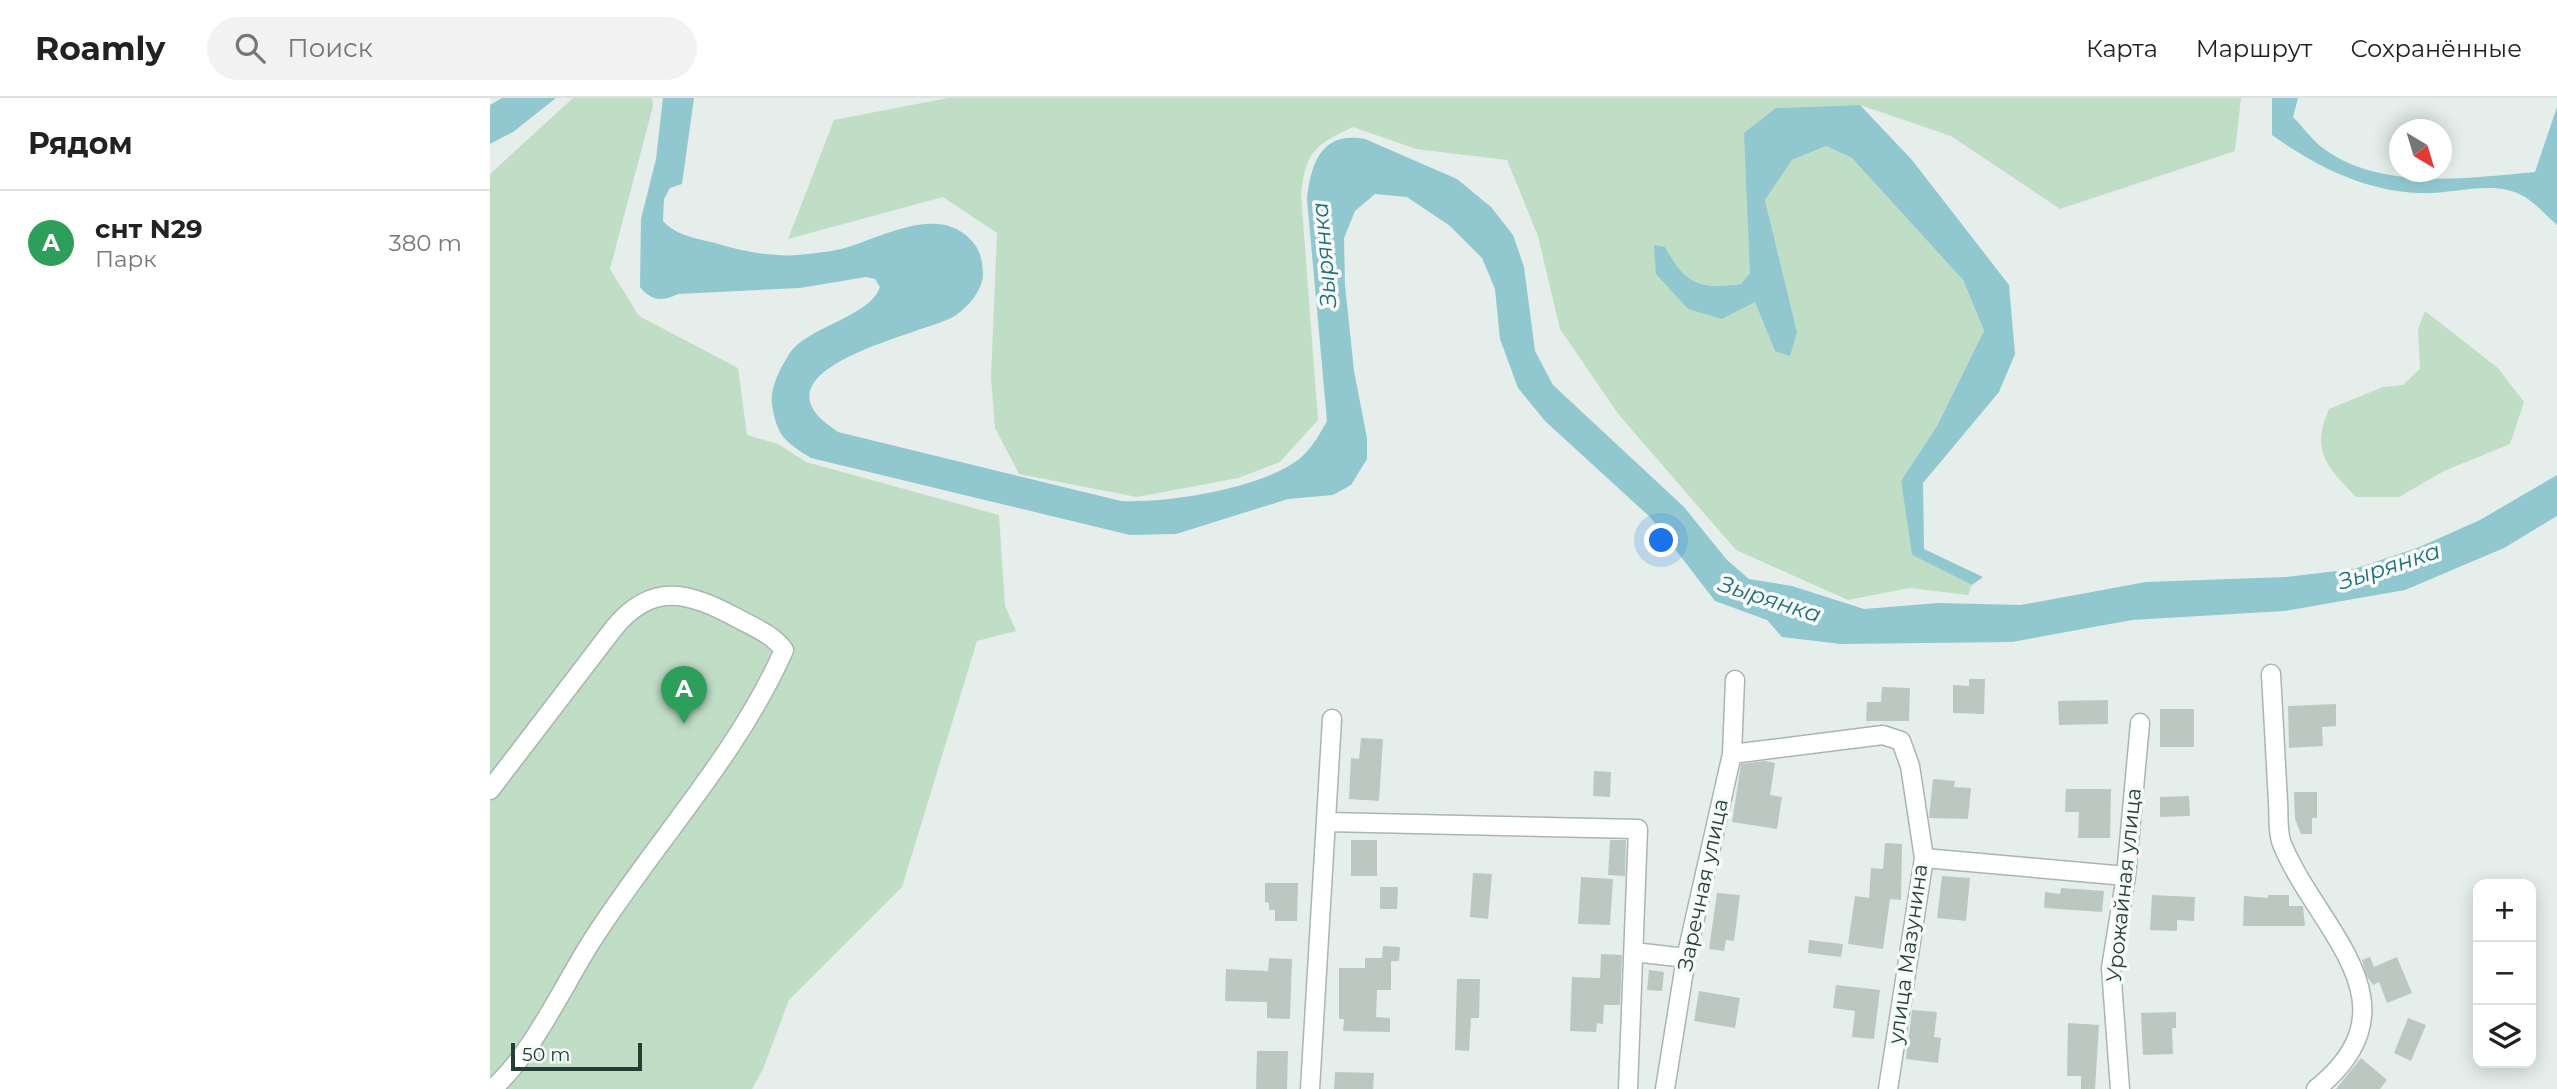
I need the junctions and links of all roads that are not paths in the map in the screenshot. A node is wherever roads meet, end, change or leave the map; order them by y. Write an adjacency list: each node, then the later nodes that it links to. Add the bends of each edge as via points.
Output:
1 (2271, 674): 18 (street, via 2281,842 2350,962 2363,1003 2355,1047)
2 (1735, 680): 5 (street, Заречная улица)
3 (1332, 719): 7 (street)
4 (2140, 723): 9 (street, Урожайная улица)
5 (1732, 754): 8 (street, улица Мазунина, via 1883,735 1901,741 1910,766); 11 (street, Заречная улица)
6 (490, 790): 12 (street, via 629,609 643,600 670,594 709,603 776,639 784,650 698,793 600,928 543,1024)
7 (1326, 822): 10 (street, via 1638,829); 13 (street)
8 (1923, 858): 9 (street); 16 (street, улица Мазунина)
9 (2126, 876): 17 (street, Урожайная улица, via 2111,968)
10 (1634, 952): 11 (street); 14 (street)
11 (1686, 958): 15 (street, Заречная улица)
12 (495, 1084)
13 (1310, 1089)
14 (1628, 1089)
15 (1665, 1089)
16 (1888, 1089)
17 (2120, 1089)
18 (2316, 1089)

